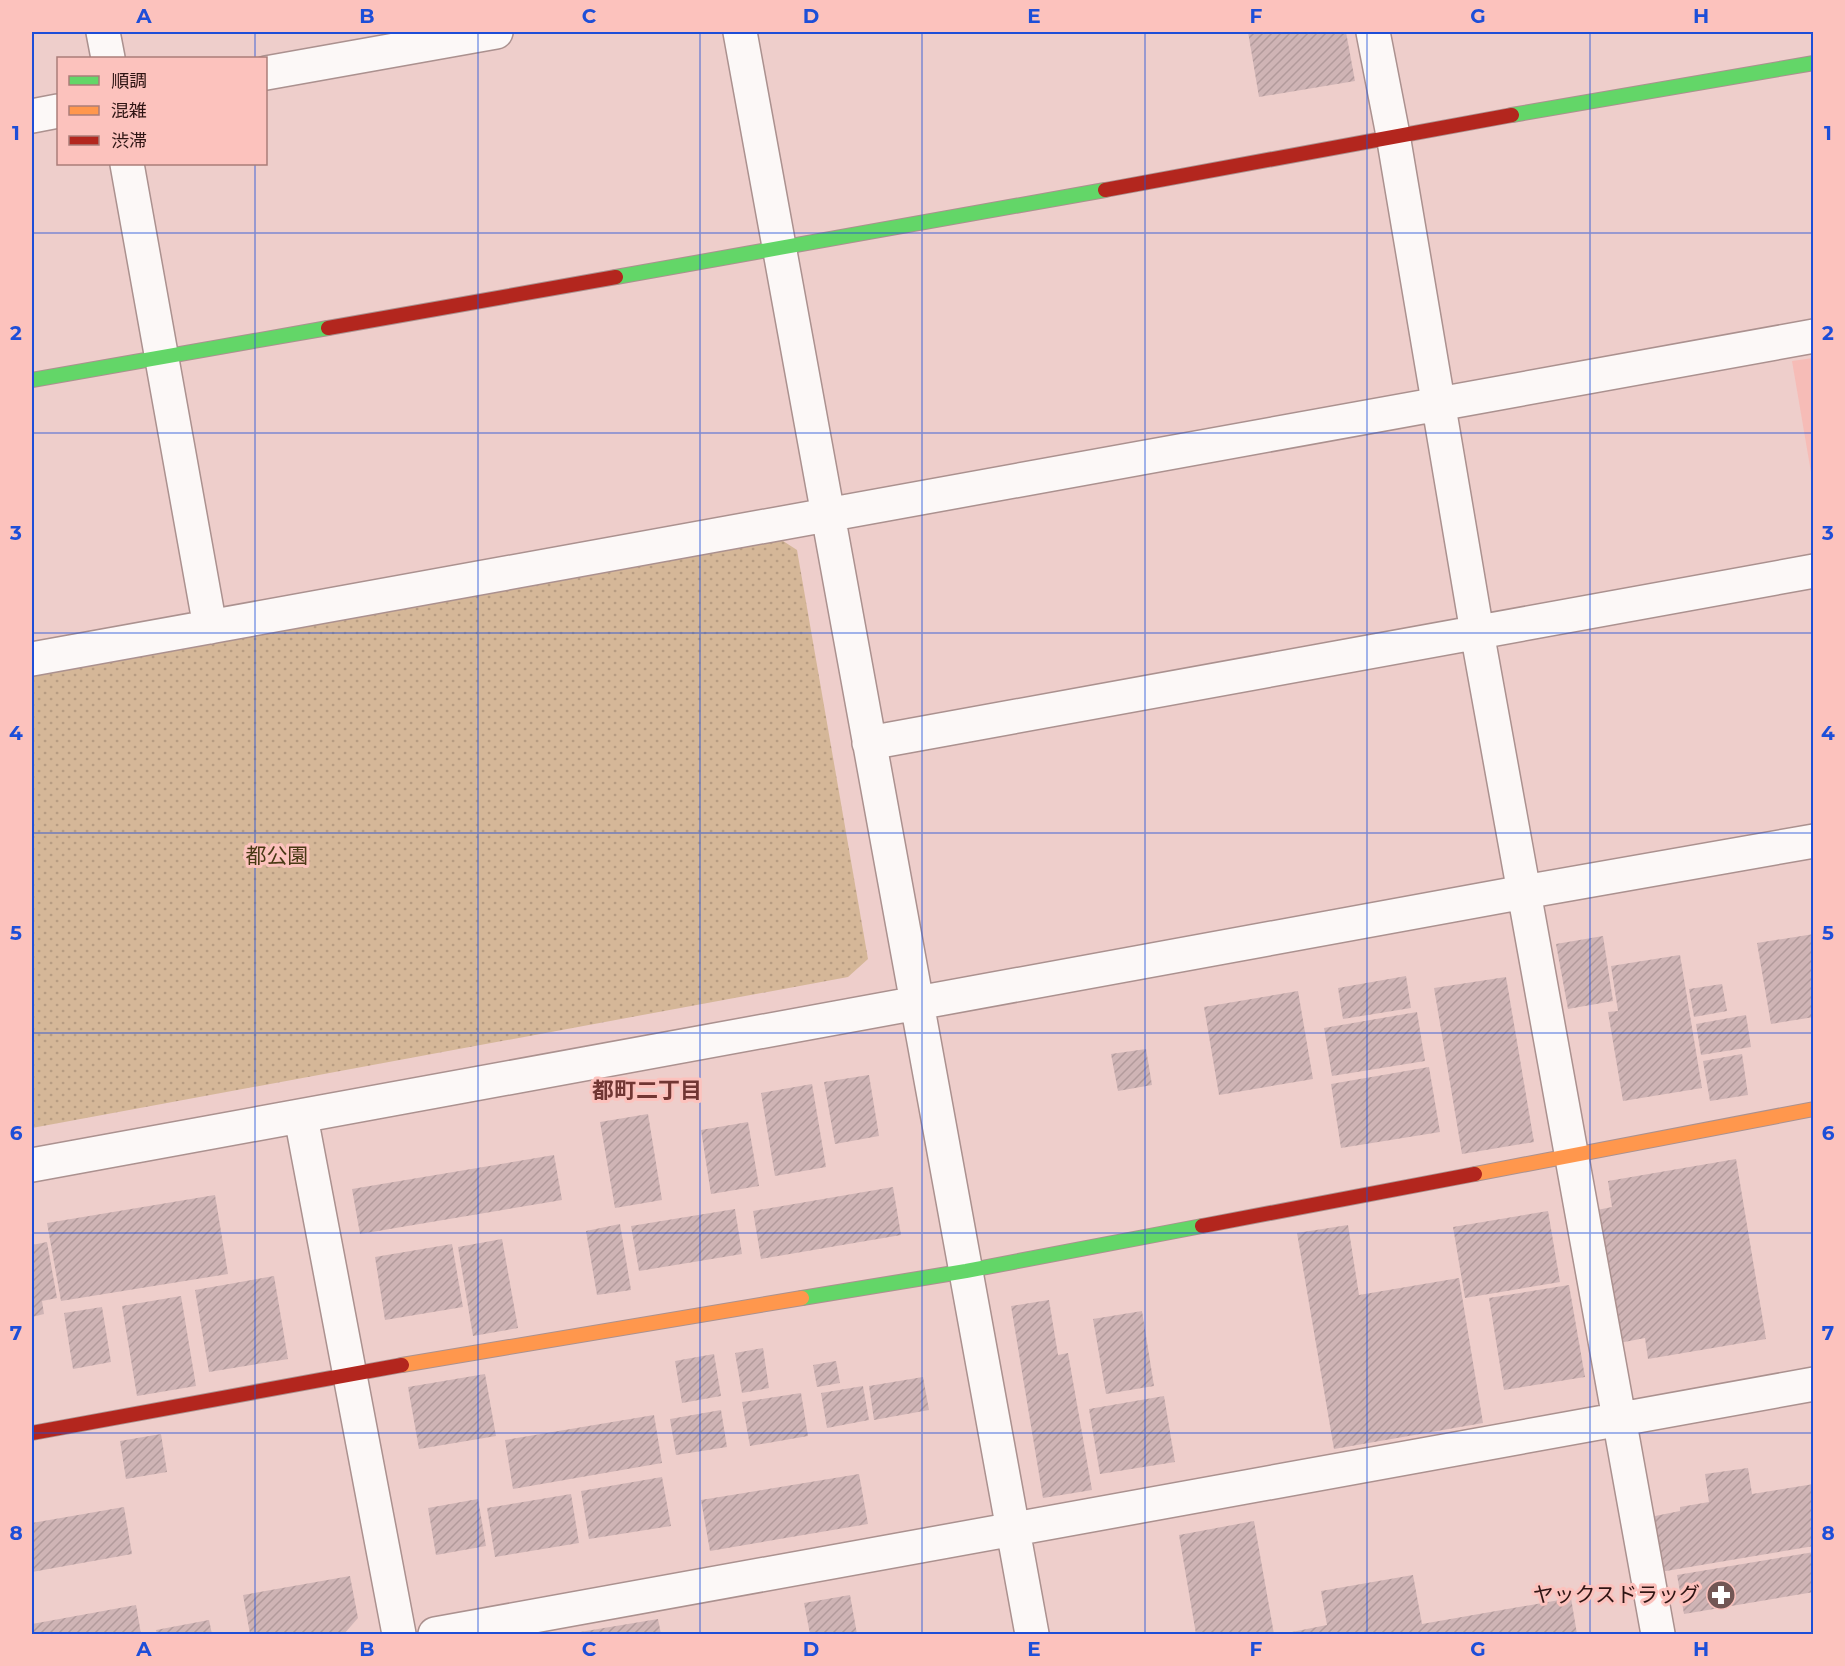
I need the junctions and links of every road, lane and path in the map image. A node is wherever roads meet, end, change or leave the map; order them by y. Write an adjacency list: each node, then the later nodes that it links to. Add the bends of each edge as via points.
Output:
1 (103, 32): 5 (street)
2 (496, 32): 7 (street)
3 (740, 32): 12 (street)
4 (1373, 32): 10 (street)
5 (108, 57)
6 (1814, 63): 10 (street)
7 (267, 74)
8 (57, 111): 9 (street)
9 (32, 116)
10 (1394, 135): 12 (street, via 1342,148); 16 (street)
11 (127, 165): 14 (street)
12 (779, 249): 14 (street); 17 (street)
13 (1814, 336): 16 (street)
14 (161, 356): 15 (street); 19 (street)
15 (32, 380)
16 (1437, 405): 17 (street); 20 (street)
17 (828, 515): 19 (street); 22 (street)
18 (1814, 571): 20 (street)
19 (210, 627): 21 (street)
20 (1478, 632): 22 (street); 24 (street)
21 (32, 659)
22 (869, 743): 25 (street)
23 (1814, 842): 24 (street)
24 (1524, 892): 25 (street); 28 (street)
25 (916, 1002): 27 (street); 30 (street)
26 (1814, 1109): 28 (street)
27 (301, 1117): 29 (street); 31 (street)
28 (1573, 1153): 30 (street); 33 (street)
29 (32, 1164)
30 (966, 1271): 31 (street); 35 (street)
31 (350, 1374): 34 (street); 36 (street)
32 (1814, 1384): 33 (street)
33 (1618, 1419): 35 (street); 39 (street)
34 (32, 1433)
35 (1013, 1531): 37 (street); 38 (street)
36 (399, 1635)
37 (435, 1635)
38 (1032, 1635)
39 (1658, 1635)

